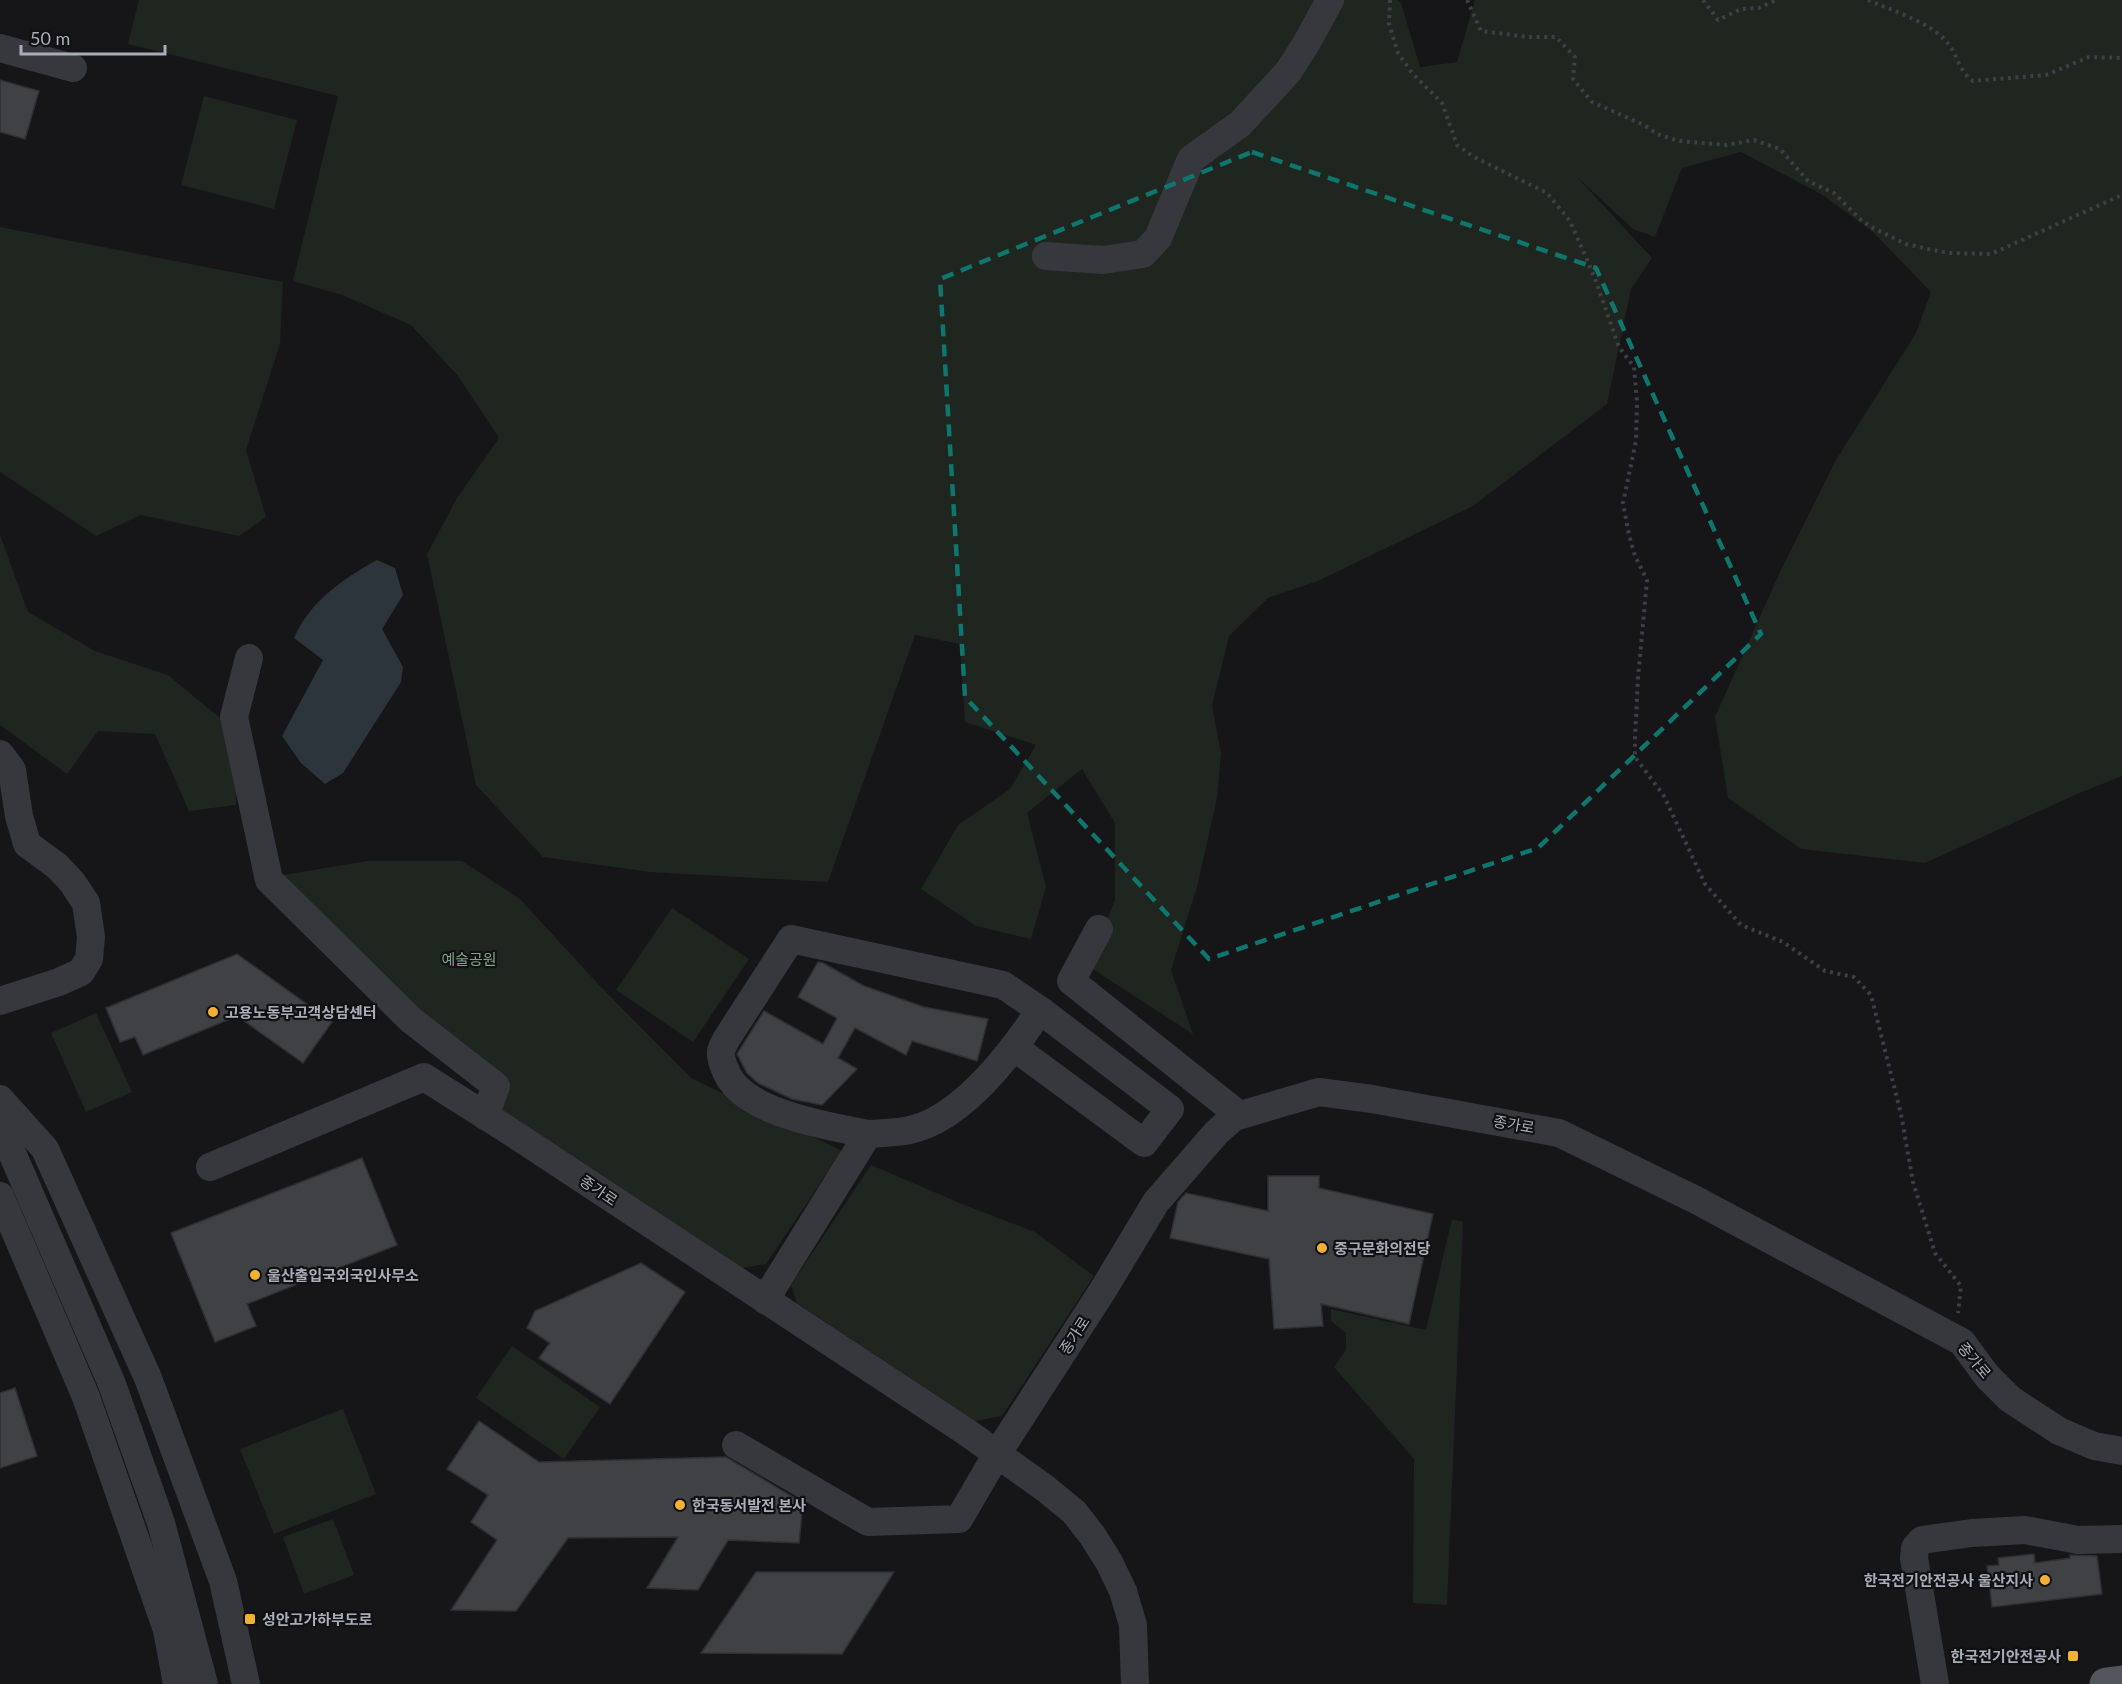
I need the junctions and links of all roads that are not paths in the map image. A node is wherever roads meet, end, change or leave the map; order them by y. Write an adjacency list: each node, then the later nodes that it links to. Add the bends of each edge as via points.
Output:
1 (1330, 0): 4 (street, via 1288,72 1240,124 1191,159 1158,238 1143,254 1103,260)
2 (0, 48): 3 (street)
3 (73, 68)
4 (1046, 256)
5 (249, 658): 13 (street, via 234,717 269,880 411,1020 496,1086)
6 (0, 754): 8 (street, via 12,770 27,844 72,882 86,903 91,937 89,959 81,972)
7 (1100, 929): 12 (street, via 1071,981)
8 (0, 1001)
9 (1040, 1010): 10 (street); 10 (street, via 1170,1109 1144,1143); 14 (street, via 1003,985 791,939 727,1038 721,1052 727,1077 736,1088 781,1114)
10 (1015, 1048): 14 (street, via 990,1077 937,1119 915,1129)
11 (0, 1099): 26 (street, via 45,1149 148,1378 223,1581)
12 (1239, 1115): 20 (street, 종가로, via 1319,1092 1559,1133 1696,1200 1955,1338 2010,1399 2059,1431 2094,1446); 21 (street, 종가로, via 1217,1132 1156,1202)
13 (485, 1116): 16 (street, 종가로, via 424,1077); 18 (street, 종가로)
14 (868, 1134): 18 (street)
15 (5, 1138): 25 (street, via 112,1384 160,1523)
16 (210, 1167)
17 (0, 1196): 24 (street, via 86,1396 167,1630)
18 (765, 1300): 21 (street, 종가로)
19 (736, 1445): 21 (street, via 868,1522 959,1519)
20 (2122, 1451)
21 (997, 1454): 27 (street, 종가로, via 1074,1512 1109,1562 1133,1625)
22 (2122, 1539): 28 (street, via 2078,1540 2025,1530 1922,1540 1915,1548 1914,1558)
23 (2122, 1682): 29 (main road)
24 (177, 1684)
25 (204, 1684)
26 (246, 1684)
27 (1135, 1684)
28 (1935, 1684)
29 (2106, 1684)

